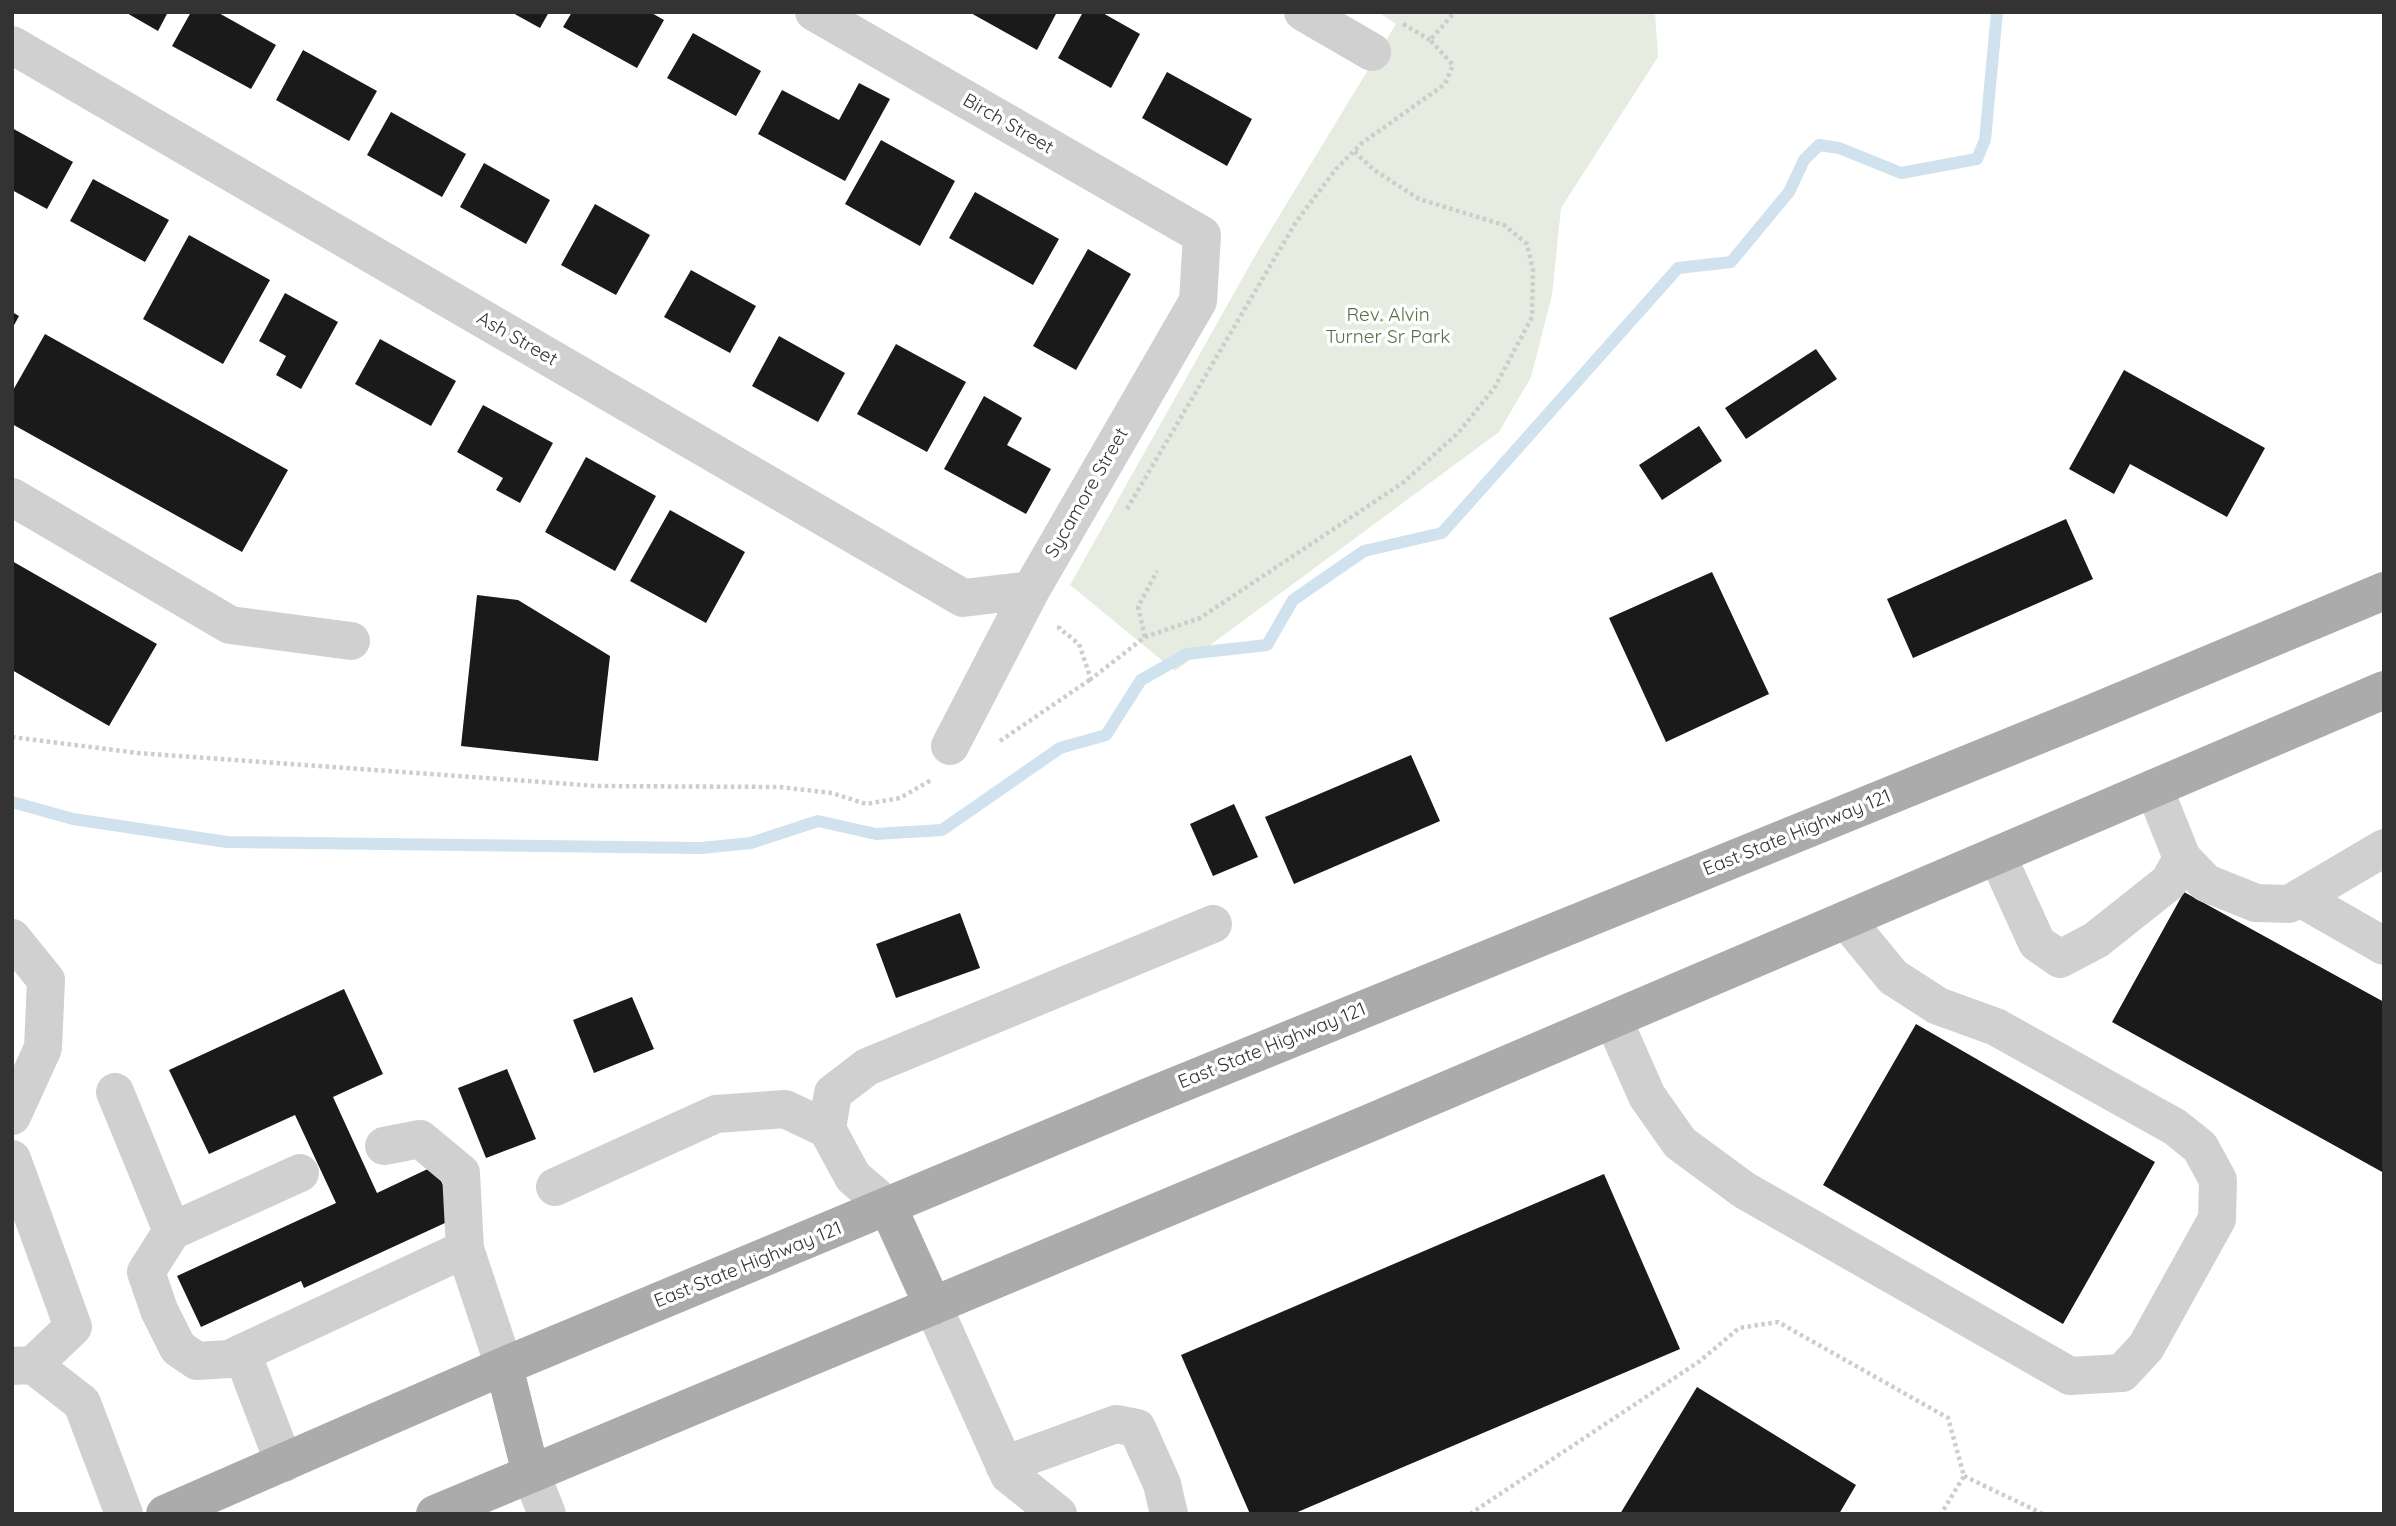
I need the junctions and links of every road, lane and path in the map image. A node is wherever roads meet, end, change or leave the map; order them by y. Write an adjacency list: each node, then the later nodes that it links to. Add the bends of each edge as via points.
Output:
1 (814, 12): 9 (street, Birch Street)
2 (1303, 12): 7 (street)
3 (1455, 12): 5 (path)
4 (1396, 19): 5 (path)
5 (1430, 40): 8 (path, via 1453,65 1445,84)
6 (12, 45): 13 (street, Ash Street, via 963,598)
7 (1372, 52)
8 (1354, 151): 11 (path, via 1296,222); 16 (path, via 1419,199 1504,225 1527,244 1533,270 1529,325 1495,387 1459,432 1405,482 1200,618)
9 (1202, 235): 13 (street, Sycamore Street, via 1198,301)
10 (12, 497): 17 (street, via 230,625)
11 (1121, 519)
12 (1157, 571): 16 (path, via 1138,607)
13 (1031, 590): 22 (street, Sycamore Street)
14 (2384, 591): 40 (main road, East State Highway 121)
15 (1064, 618): 18 (path, via 1059,628 1079,645)
16 (1145, 637): 18 (path)
17 (351, 641)
18 (1091, 678): 21 (path)
19 (2384, 690): 23 (main road)
20 (12, 737): 22 (path, via 138,753 596,786 779,787 832,793 866,804 900,798)
21 (996, 743)
22 (943, 761)
23 (2154, 788): 25 (main road); 26 (street)
24 (2384, 848): 27 (street)
25 (1997, 855): 26 (street, via 2037,943 2060,959 2096,940 2169,882); 28 (main road)
26 (2182, 858): 27 (street, via 2206,883 2256,903 2289,904)
27 (2300, 898): 31 (street)
28 (1846, 920): 32 (main road); 32 (street, via 1893,977 1938,1006 1996,1027 2175,1127 2200,1147 2218,1180 2217,1219 2147,1346 2122,1373 2070,1376 1744,1190 1680,1143 1647,1096)
29 (1213, 924): 35 (street, via 867,1067 833,1093)
30 (12, 938): 34 (street, via 46,980 43,1048)
31 (2384, 946)
32 (1613, 1019): 43 (main road)
33 (115, 1092): 41 (street)
34 (12, 1116)
35 (827, 1129): 39 (street, via 785,1109 716,1114); 40 (street, via 853,1177)
36 (384, 1146): 42 (street, via 420,1139 461,1173)
37 (12, 1159): 45 (street, via 73,1327)
38 (300, 1173): 41 (street)
39 (555, 1187)
40 (888, 1207): 43 (main road); 46 (main road, East State Highway 121)
41 (172, 1231): 44 (street, via 146,1272 178,1348 197,1361 229,1359)
42 (465, 1249): 44 (street); 46 (street)
43 (933, 1306): 48 (street); 49 (main road)
44 (242, 1353): 47 (street)
45 (23, 1365): 51 (street, via 82,1403)
46 (504, 1366): 47 (main road, East State Highway 121); 49 (main road)
47 (284, 1463): 52 (main road, East State Highway 121)
48 (1004, 1465): 55 (street, via 1009,1475); 56 (street, via 1116,1424 1137,1428 1163,1484)
49 (531, 1474): 53 (main road); 54 (street)
50 (1964, 1476): 57 (path, via 1948,1418 1778,1322 1739,1328 1700,1361); 58 (path); 59 (path)
51 (124, 1514)
52 (165, 1514)
53 (435, 1514)
54 (547, 1514)
55 (1058, 1514)
56 (1169, 1514)
57 (1470, 1514)
58 (1941, 1514)
59 (2043, 1514)

